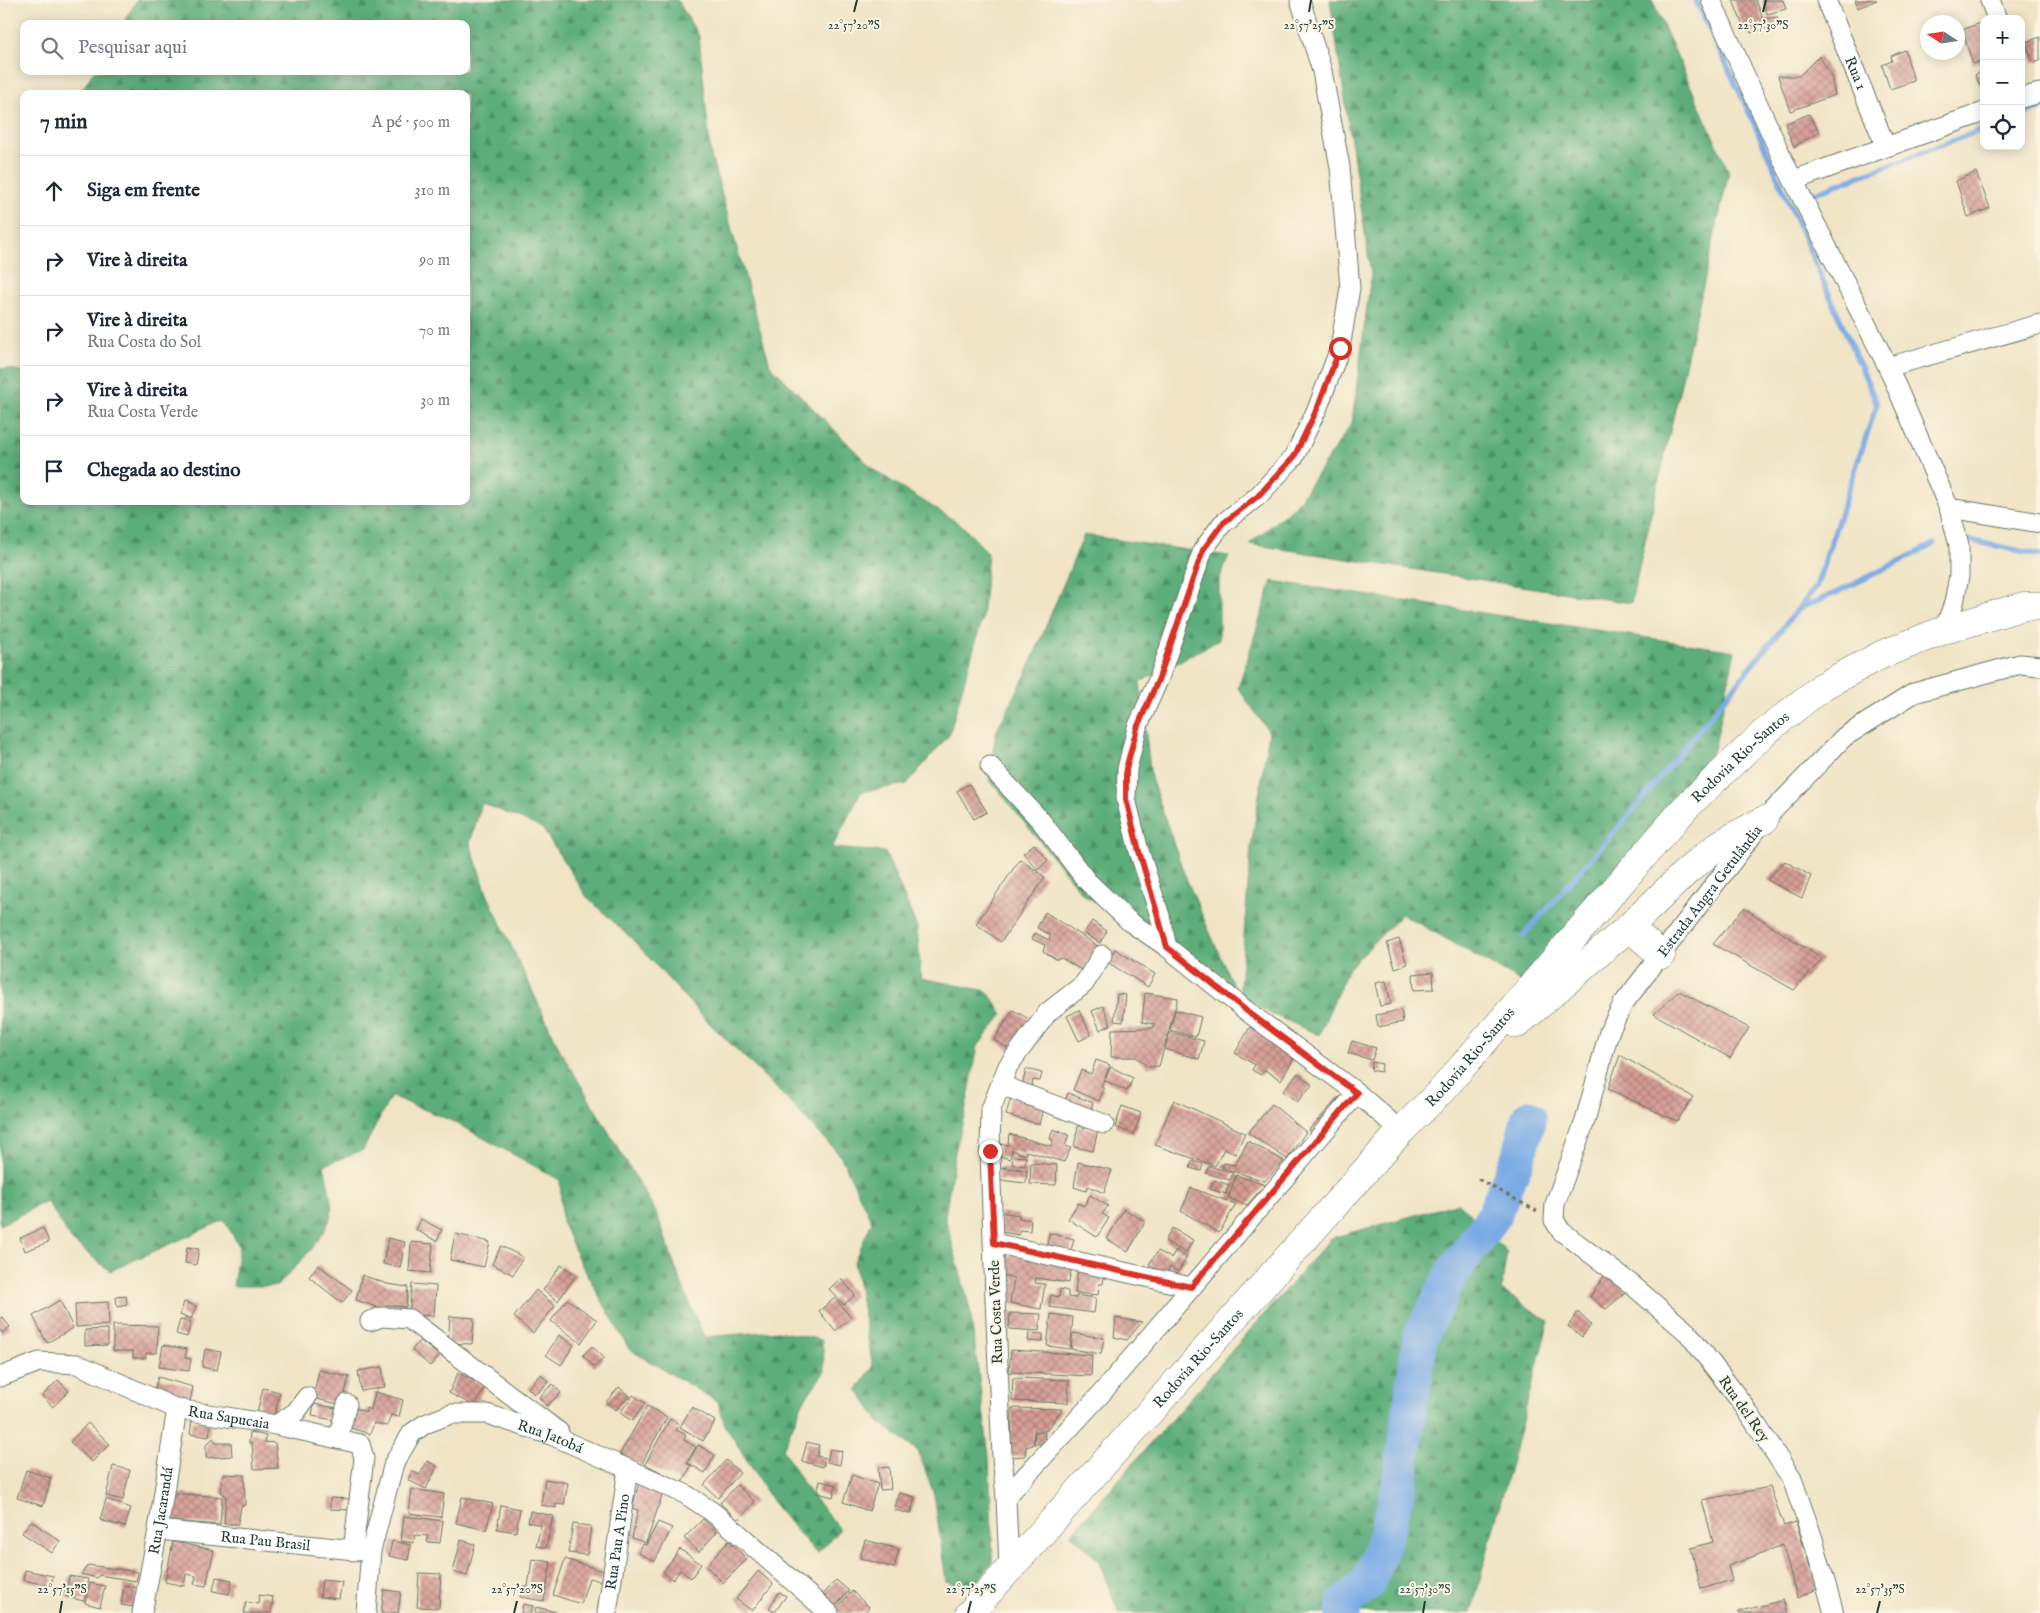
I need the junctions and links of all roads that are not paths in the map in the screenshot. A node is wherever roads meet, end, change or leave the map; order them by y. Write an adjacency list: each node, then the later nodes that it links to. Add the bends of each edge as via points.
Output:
1 (1300, 0): 19 (street, via 1322,72 1340,167 1350,288 1340,348 1318,407 1294,457 1258,496 1222,524 1203,550 1159,678 1137,728 1126,769 1126,799)
2 (1711, 0): 8 (street)
3 (1826, 0): 7 (street, Rua 1)
4 (1990, 0): 5 (street)
5 (1996, 15)
6 (1980, 113): 7 (street)
7 (1886, 147): 8 (street)
8 (1794, 180): 10 (street)
9 (2040, 324): 10 (street)
10 (1888, 367): 11 (street)
11 (1949, 508): 12 (street); 14 (street, via 1959,545 1959,576)
12 (2040, 523)
13 (2040, 606): 14 (highway, Rodovia Rio-Santos, via 2024,606)
14 (1944, 630): 23 (highway, Rodovia Rio-Santos, via 1881,655 1824,686 1764,733 1685,808)
15 (2040, 666): 17 (street, Estrada Angra Getulândia, via 2020,664 1914,693 1844,737)
16 (990, 766): 19 (street, via 1041,821 1086,880 1130,922)
17 (1764, 820): 18 (highway, via 1720,844); 20 (street, Estrada Angra Getulândia)
18 (1629, 927): 20 (highway); 23 (highway)
19 (1167, 947): 24 (street)
20 (1661, 955): 28 (street, Estrada Angra Getulândia, via 1623,1004 1609,1032 1585,1121 1555,1204 1554,1220 1561,1231)
21 (1102, 956): 22 (street, Rua Costa Verde, via 1084,984 1048,1012 1008,1066)
22 (1001, 1085): 25 (street); 27 (street, Rua Costa Verde, via 991,1109)
23 (1443, 1089): 26 (highway, Rodovia Rio-Santos)
24 (1357, 1093): 26 (street); 29 (street)
25 (1104, 1124)
26 (1401, 1131): 42 (highway, Rodovia Rio-Santos)
27 (994, 1243): 29 (street); 39 (street, Rua Costa Verde)
28 (1586, 1251): 48 (street, Rua del Rey, via 1688,1333 1742,1403 1792,1479)
29 (1191, 1287): 39 (street, via 1100,1395)
30 (370, 1321): 37 (street, via 409,1319)
31 (0, 1376): 34 (street, Rua Sapucaia, via 39,1362 77,1364)
32 (307, 1397): 35 (street, via 296,1412)
33 (347, 1404): 36 (street)
34 (177, 1409): 35 (street, Rua Sapucaia); 40 (street, Rua Jacarandá)
35 (276, 1425): 36 (street, Rua Sapucaia)
36 (338, 1439): 41 (street, Rua Sapucaia, via 360,1444 364,1458)
37 (580, 1448): 38 (street, Rua Jatobá); 41 (street, Rua Jatobá, via 487,1414 451,1414 425,1424 412,1433 394,1463)
38 (628, 1469): 45 (street, Rua Pau A Pino); 46 (street, Rua Jatobá, via 685,1494 711,1511)
39 (1006, 1497): 42 (street, Rua Costa Verde)
40 (158, 1530): 41 (street, Rua Pau Brasil); 43 (street, Rua Jacarandá)
41 (362, 1551): 44 (street, Rua Jatobá)
42 (1009, 1568): 47 (highway, Rodovia Rio-Santos)
43 (142, 1613)
44 (366, 1613)
45 (606, 1613)
46 (829, 1613)
47 (970, 1613)
48 (1834, 1613)

